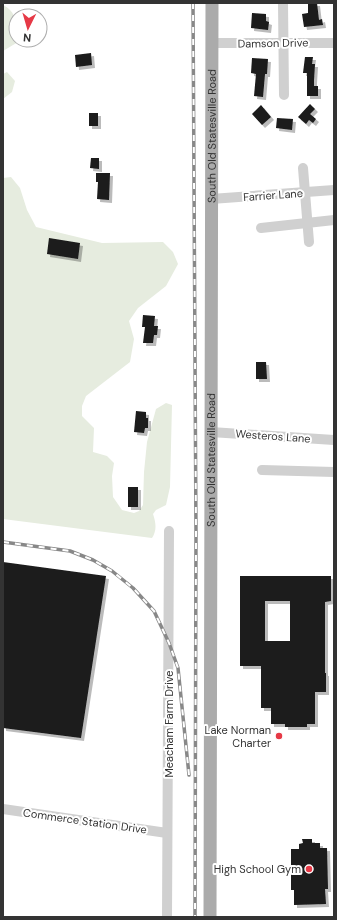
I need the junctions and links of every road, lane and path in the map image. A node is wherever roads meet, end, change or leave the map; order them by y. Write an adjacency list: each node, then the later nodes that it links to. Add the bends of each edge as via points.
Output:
1 (212, 3): 3 (main road, South Old Statesville Road)
2 (283, 3): 4 (street)
3 (212, 43): 4 (street, Damson Drive); 10 (main road, South Old Statesville Road)
4 (283, 43): 5 (street, Damson Drive); 6 (street)
5 (334, 43)
6 (284, 95)
7 (303, 168): 9 (street)
8 (334, 190): 9 (street, Farrier Lane)
9 (305, 193): 10 (street, Farrier Lane); 12 (street)
10 (211, 199): 15 (main road, South Old Statesville Road)
11 (334, 220): 12 (street)
12 (308, 223): 13 (street); 14 (street)
13 (261, 228)
14 (309, 242)
15 (211, 432): 16 (street, Westeros Lane); 23 (main road, South Old Statesville Road)
16 (334, 440)
17 (262, 470): 18 (street)
18 (334, 472)
19 (169, 531): 21 (street, Meacham Farm Drive)
20 (3, 809): 21 (street, Commerce Station Drive)
21 (167, 833): 22 (street, Meacham Farm Drive)
22 (167, 917)
23 (210, 917)

